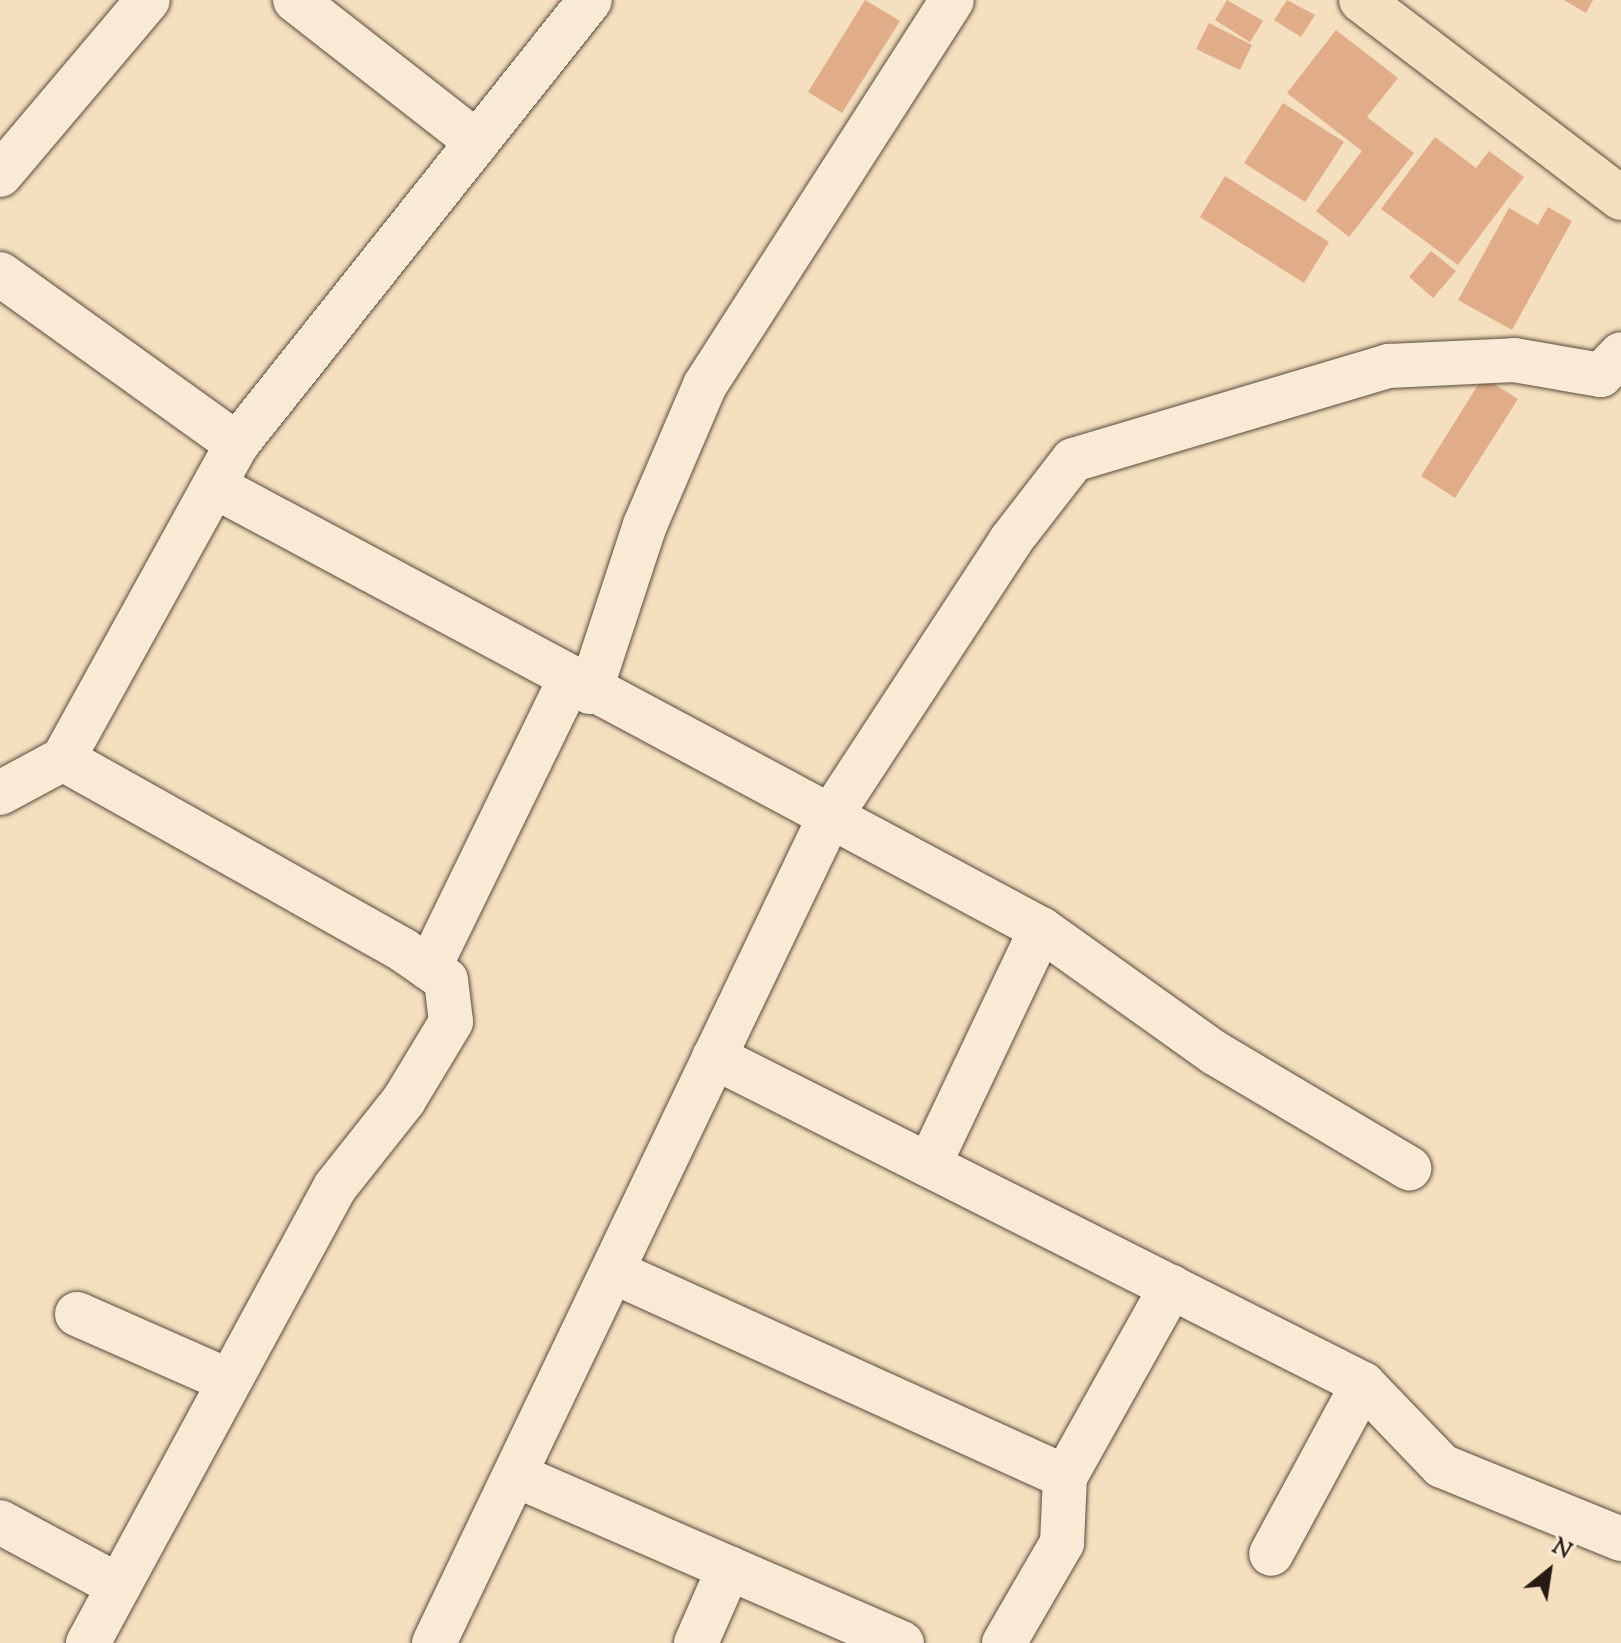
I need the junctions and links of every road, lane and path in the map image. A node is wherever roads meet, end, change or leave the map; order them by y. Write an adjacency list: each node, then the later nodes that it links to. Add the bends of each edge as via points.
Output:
1 (148, 0): 7 (street)
2 (295, 0): 6 (street)
3 (590, 0): 6 (street)
4 (952, 0): 13 (street, via 705,385)
5 (1361, 0): 8 (main road)
6 (477, 142): 11 (street)
7 (0, 175)
8 (1621, 198)
9 (0, 274): 11 (street)
10 (1621, 354): 16 (street, via 1601,375 1514,360 1389,366 1073,460 1011,540)
11 (237, 444): 12 (street)
12 (216, 487): 13 (street); 14 (street)
13 (580, 686): 16 (street); 18 (street)
14 (63, 759): 15 (street); 18 (street)
15 (0, 793)
16 (828, 820): 17 (street); 19 (street)
17 (1041, 929): 20 (street); 21 (street, via 1215,1053)
18 (429, 968): 25 (street, via 446,980 451,1022 404,1100 335,1187)
19 (714, 1057): 20 (street); 22 (street)
20 (929, 1165): 23 (street)
21 (1409, 1168)
22 (614, 1272): 27 (street); 28 (street)
23 (1171, 1287): 26 (street); 28 (street)
24 (77, 1314): 25 (street)
25 (229, 1381): 33 (street)
26 (1363, 1384): 30 (street, via 1442,1466); 31 (street)
27 (515, 1475): 32 (street); 35 (street)
28 (1065, 1477): 38 (street, via 1062,1543)
29 (0, 1522): 33 (street)
30 (1621, 1539)
31 (1271, 1554)
32 (729, 1568): 36 (street); 37 (street)
33 (119, 1586): 34 (street)
34 (88, 1643)
35 (434, 1643)
36 (696, 1643)
37 (902, 1643)
38 (1004, 1643)

